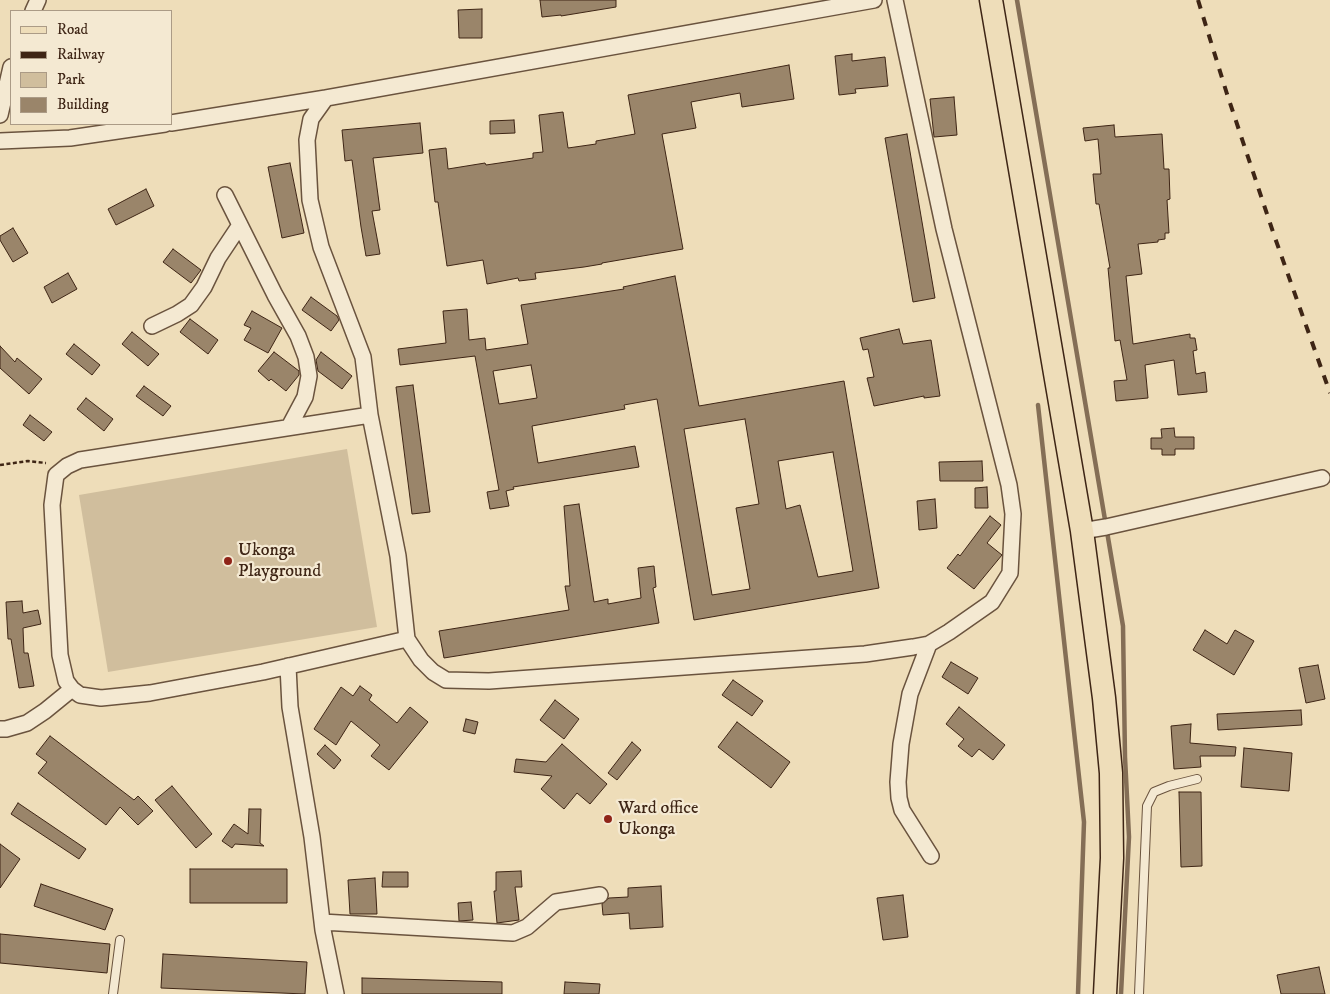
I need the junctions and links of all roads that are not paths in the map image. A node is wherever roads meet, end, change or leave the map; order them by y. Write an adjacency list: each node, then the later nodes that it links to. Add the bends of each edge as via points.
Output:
1 (874, 0): 4 (street)
2 (895, 0): 19 (street, via 944,229 1009,485 1013,514 1010,572 992,602)
3 (990, 0): 17 (main road)
4 (824, 3): 6 (street)
5 (10, 71): 7 (street)
6 (326, 98): 8 (street); 14 (street, via 311,118 307,140 310,200 321,247 363,357)
7 (0, 115)
8 (172, 123)
9 (158, 125): 10 (street, via 70,138)
10 (0, 141)
11 (225, 195): 12 (street)
12 (240, 225): 13 (street, via 191,305); 15 (street, via 306,357 309,376 305,397)
13 (152, 326)
14 (370, 415): 15 (street); 18 (street, via 398,556)
15 (289, 427): 21 (street, via 80,460 56,475 52,505 60,654 66,681)
16 (1322, 478): 17 (street)
17 (1082, 531): 30 (main road, via 1111,773 1112,858)
18 (408, 639): 19 (street, via 421,660 446,680 489,681 865,654); 20 (street)
19 (929, 644): 24 (street, via 910,694 898,782 902,810)
20 (288, 666): 21 (street, via 150,693 101,698 80,695); 26 (street, via 290,707 312,837)
21 (72, 689): 22 (street, via 26,723)
22 (0, 729)
23 (1197, 779): 31 (lane, via 1154,792 1146,806)
24 (930, 856)
25 (600, 895): 26 (street, via 556,902 527,926 513,933)
26 (322, 922): 29 (street)
27 (120, 940): 28 (lane)
28 (113, 994)
29 (336, 994)
30 (1105, 994)
31 (1139, 994)

